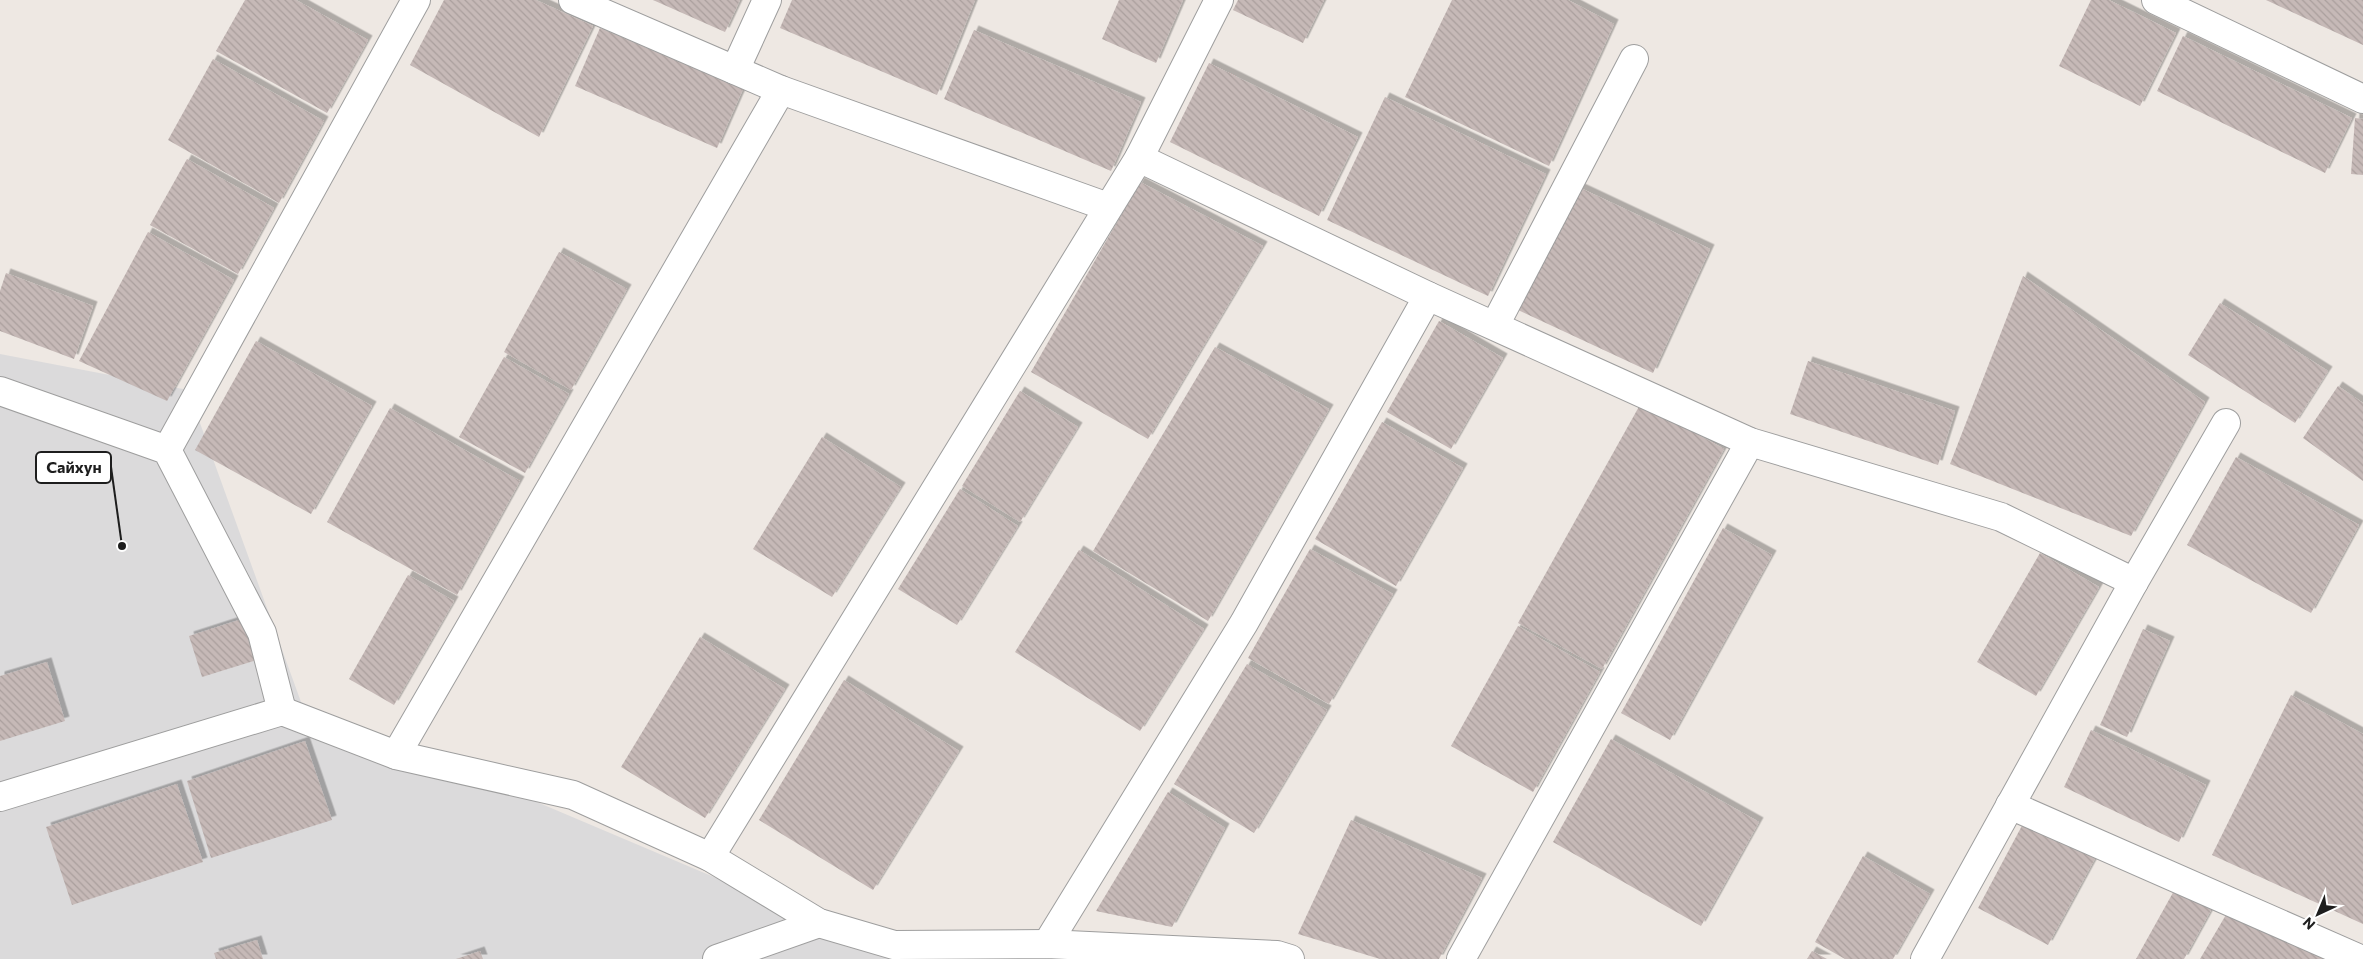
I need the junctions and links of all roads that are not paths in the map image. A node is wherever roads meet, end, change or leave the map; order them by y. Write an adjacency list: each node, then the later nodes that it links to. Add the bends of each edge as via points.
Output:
1 (416, 0): 17 (street)
2 (573, 0): 7 (street)
3 (767, 0): 7 (street)
4 (1219, 0): 10 (street)
5 (2156, 0): 9 (street)
6 (1634, 59): 13 (street)
7 (735, 70): 8 (street)
8 (781, 90): 11 (street); 20 (street)
9 (2363, 99)
10 (1139, 158): 11 (street); 12 (street)
11 (1108, 207): 23 (street)
12 (1428, 296): 13 (street); 25 (street, via 1244,623)
13 (1495, 326): 16 (street)
14 (0, 391): 17 (street)
15 (2226, 423): 18 (street)
16 (1750, 442): 18 (street, via 2000,517); 29 (street)
17 (166, 450): 19 (street, via 262,633)
18 (2134, 582): 22 (street)
19 (282, 711): 20 (street); 21 (street)
20 (396, 755): 23 (street, via 573,795)
21 (0, 797)
22 (2010, 805): 30 (street); 31 (street)
23 (710, 857): 24 (street)
24 (819, 923): 26 (street); 27 (street)
25 (1047, 944): 26 (street); 28 (street, via 1277,955)
26 (896, 952)
27 (717, 959)
28 (1290, 959)
29 (1461, 959)
30 (1925, 959)
31 (2360, 959)

